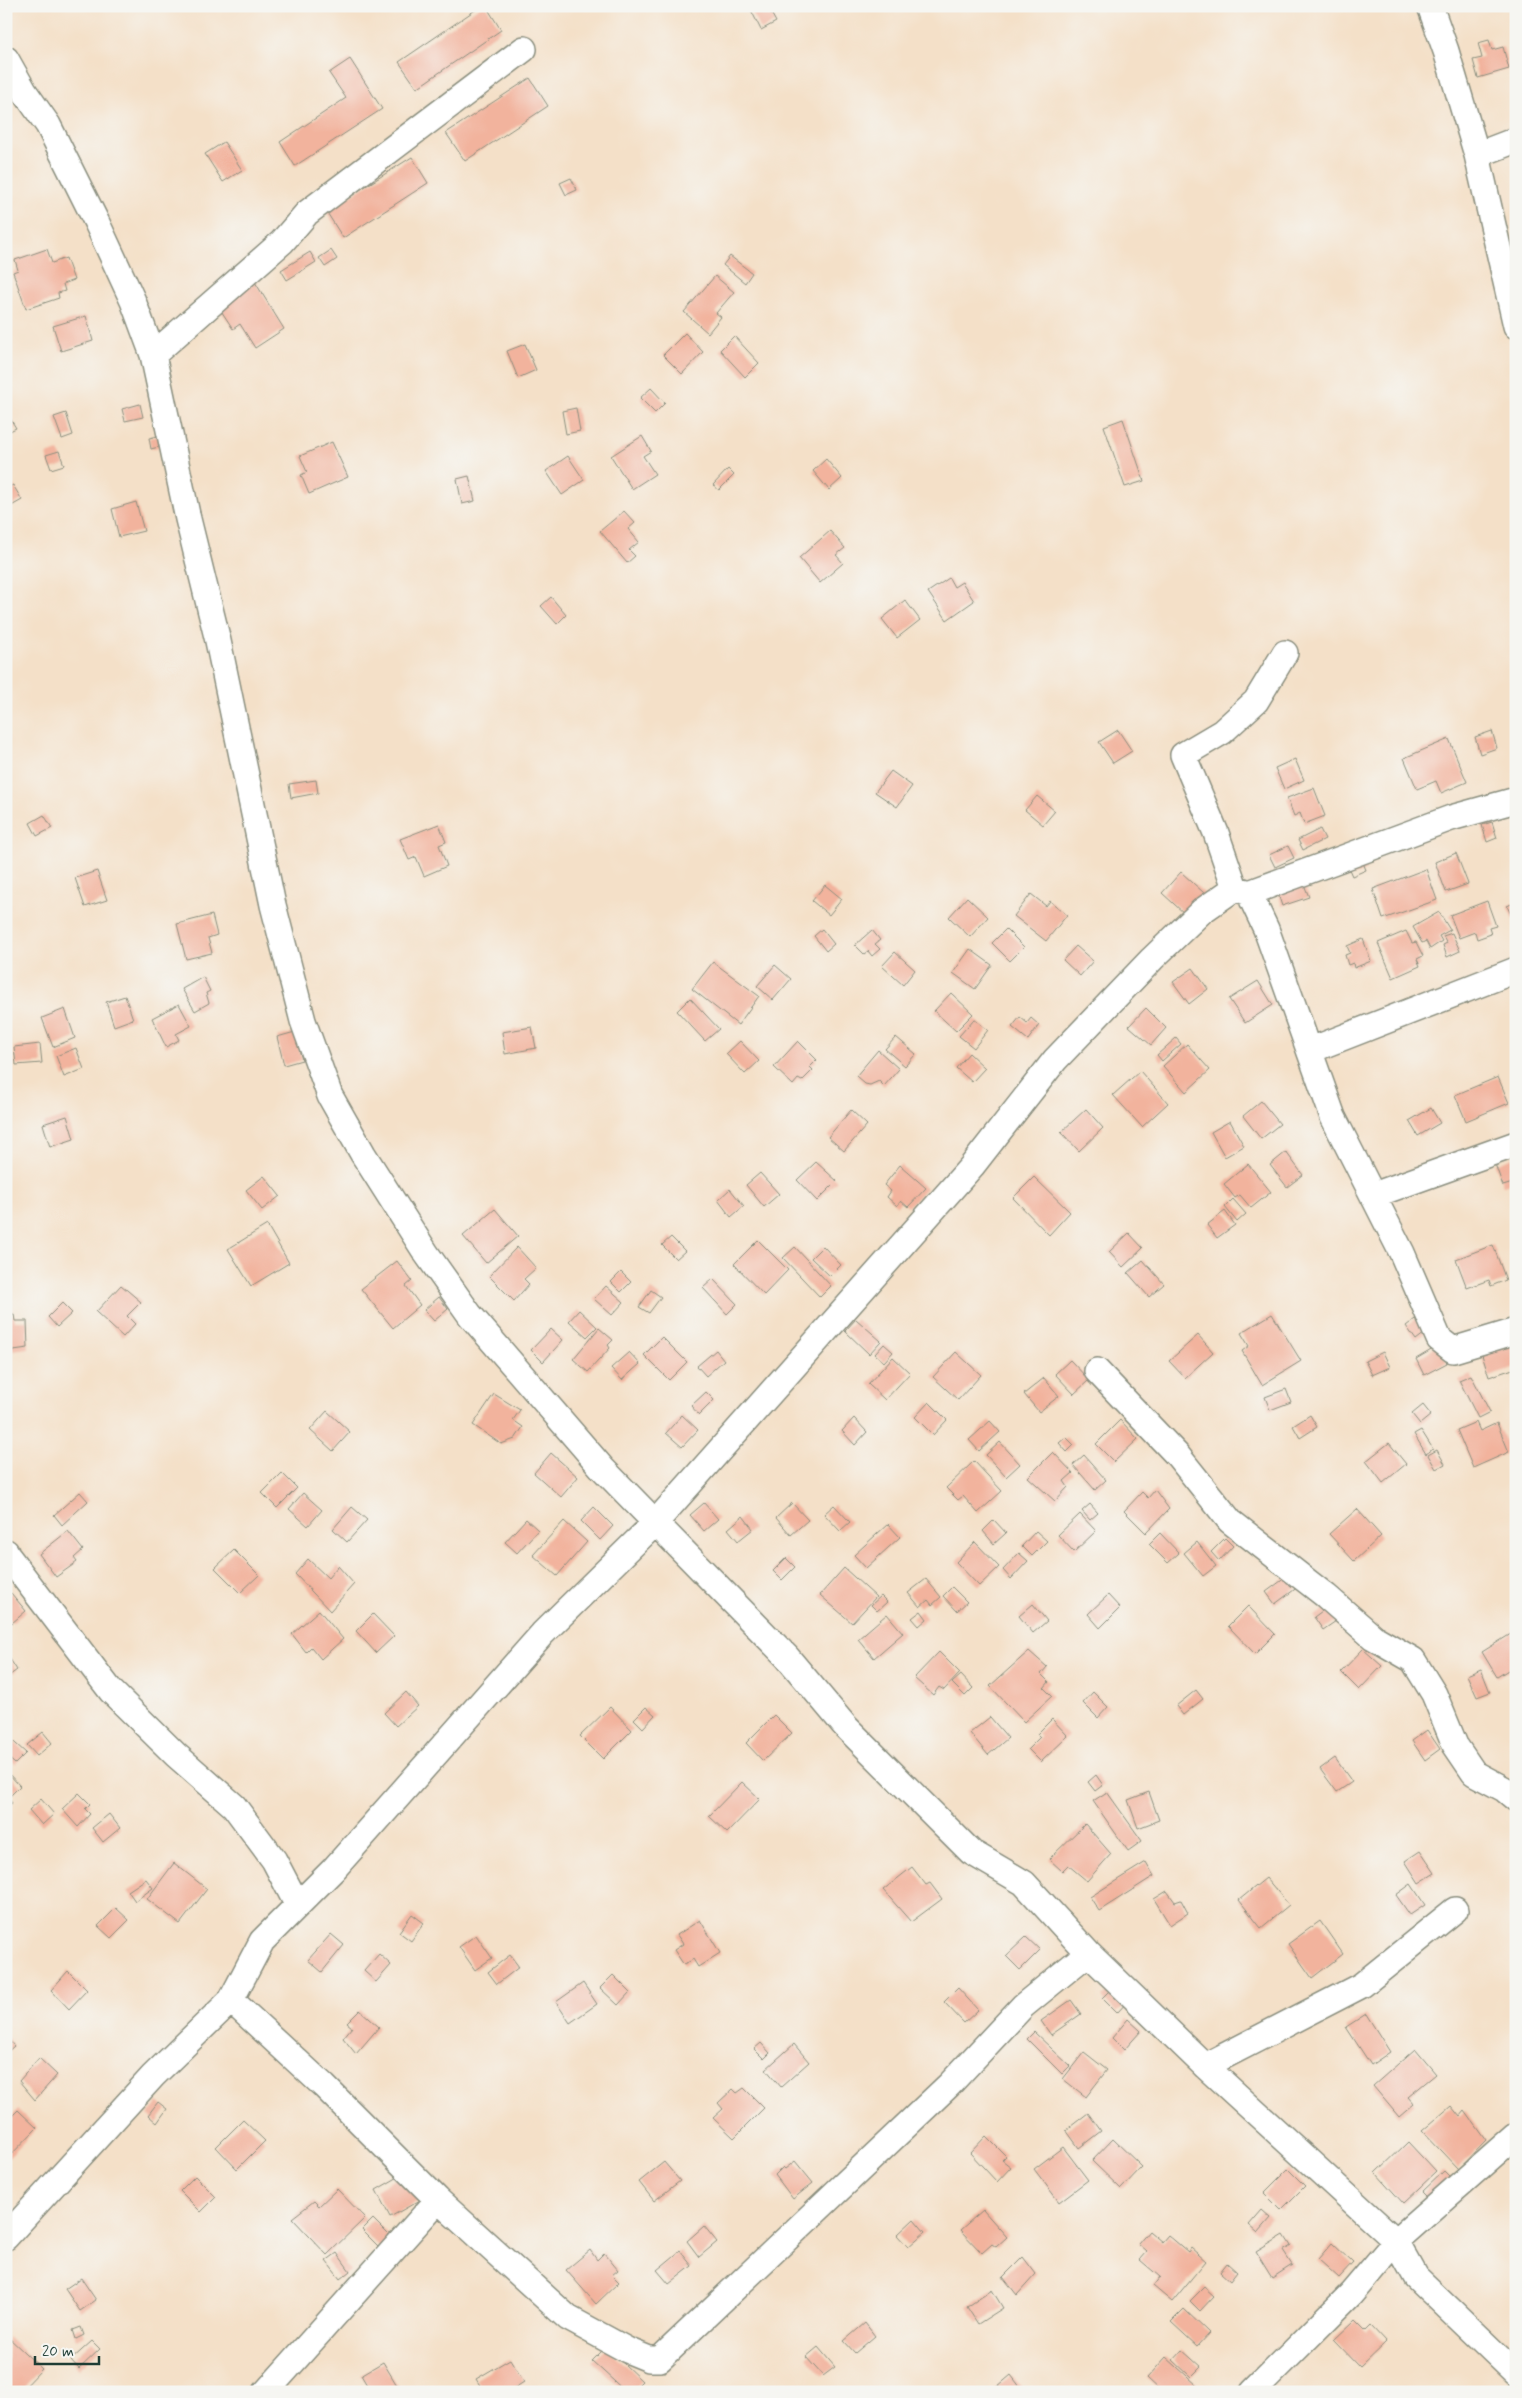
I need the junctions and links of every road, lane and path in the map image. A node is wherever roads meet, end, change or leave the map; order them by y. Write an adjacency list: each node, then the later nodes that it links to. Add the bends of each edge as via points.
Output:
1 (1430, 6): 5 (street)
2 (524, 49): 7 (street, via 308,213 282,242)
3 (6, 59): 7 (street, via 24,92 48,125 133,301)
4 (1516, 140): 5 (street)
5 (1477, 155): 6 (street)
6 (1516, 326)
7 (153, 355): 17 (street, via 273,905 303,1021 330,1096 426,1253 470,1315 602,1468)
8 (1286, 653): 10 (street, via 1256,701 1222,732 1183,755)
9 (1516, 800): 10 (street, via 1451,818)
10 (1242, 891): 12 (street, via 1266,929); 17 (street, via 1202,911 1055,1060 959,1181)
11 (1516, 970): 12 (street)
12 (1311, 1050): 14 (street, via 1333,1117)
13 (1516, 1144): 14 (street)
14 (1374, 1195): 15 (street, via 1439,1339 1453,1350)
15 (1516, 1331)
16 (1097, 1371): 19 (street, via 1178,1456 1230,1521 1373,1637 1413,1660 1434,1694 1455,1745 1474,1773)
17 (655, 1523): 20 (street, via 543,1633 333,1870); 22 (street, via 787,1658 845,1726 971,1852 1024,1883)
18 (6, 1552): 20 (street, via 111,1691 234,1806 274,1860)
19 (1516, 1799)
20 (297, 1904): 23 (street, via 262,1940)
21 (1455, 1910): 24 (street, via 1362,1985)
22 (1088, 1952): 24 (street); 26 (street, via 1023,2006 949,2085 660,2359 649,2360 568,2318)
23 (231, 2000): 26 (street, via 324,2086); 27 (street, via 153,2076)
24 (1205, 2066): 28 (street)
25 (1516, 2135): 28 (street)
26 (438, 2200): 30 (street)
27 (6, 2237)
28 (1396, 2241): 29 (street, via 1416,2277); 31 (street, via 1351,2294)
29 (1516, 2373)
30 (266, 2392)
31 (1253, 2392)

